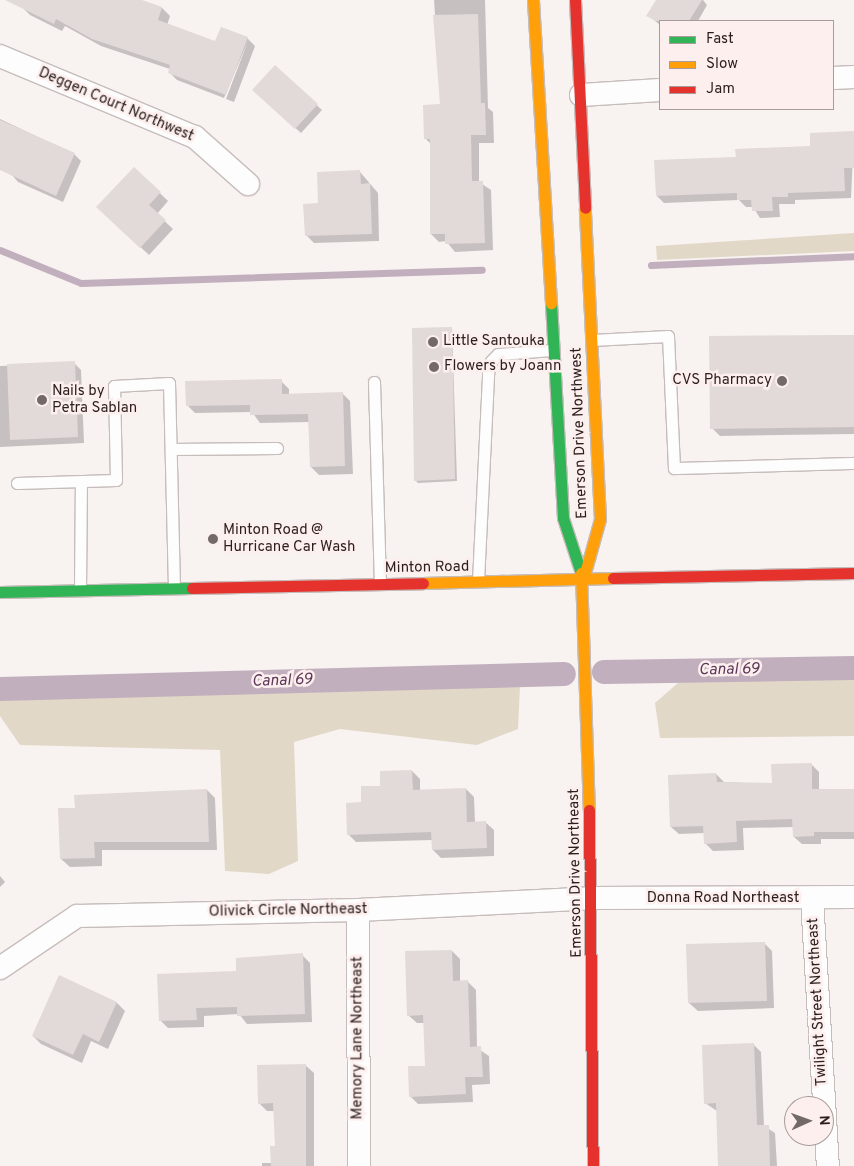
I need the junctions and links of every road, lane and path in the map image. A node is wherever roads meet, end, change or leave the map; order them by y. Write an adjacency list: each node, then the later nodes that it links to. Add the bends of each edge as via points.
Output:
1 (533, 0): 10 (street, Emerson Drive Northwest)
2 (575, 0): 7 (street, Emerson Drive Northwest)
3 (0, 56): 8 (street, Deggen Court Northwest, via 195,137)
4 (854, 77): 5 (street)
5 (834, 78)
6 (659, 90): 7 (street)
7 (581, 95): 9 (street, Emerson Drive Northwest)
8 (248, 184)
9 (592, 340): 14 (lane, via 668,336 674,468); 18 (street, Emerson Drive Northwest, via 600,519)
10 (554, 350): 18 (street, Emerson Drive Northwest, via 563,518); 19 (lane, via 498,354 488,373)
11 (374, 382): 20 (lane)
12 (277, 448): 13 (lane)
13 (171, 449): 15 (lane, via 169,383 114,386 116,480); 21 (lane)
14 (854, 463)
15 (81, 482): 16 (lane); 22 (lane)
16 (16, 483)
17 (854, 573): 18 (street, Minton Road)
18 (584, 580): 19 (street, Minton Road); 25 (street, Emerson Drive Northeast)
19 (478, 582): 20 (street, Minton Road)
20 (380, 584): 21 (street, Minton Road)
21 (174, 588): 22 (street, Minton Road)
22 (80, 590): 23 (street, Minton Road)
23 (0, 592)
24 (854, 897): 26 (street, Donna Road Northeast)
25 (592, 898): 26 (street, Donna Road Northeast); 27 (street, Olivick Circle Northeast); 30 (street, Emerson Drive Northeast)
26 (812, 899): 31 (street, Twilight Street Northeast)
27 (358, 910): 28 (street, Olivick Circle Northeast, via 77,916); 29 (street, Memory Lane Northeast)
28 (0, 968)
29 (359, 1166)
30 (593, 1166)
31 (828, 1166)

